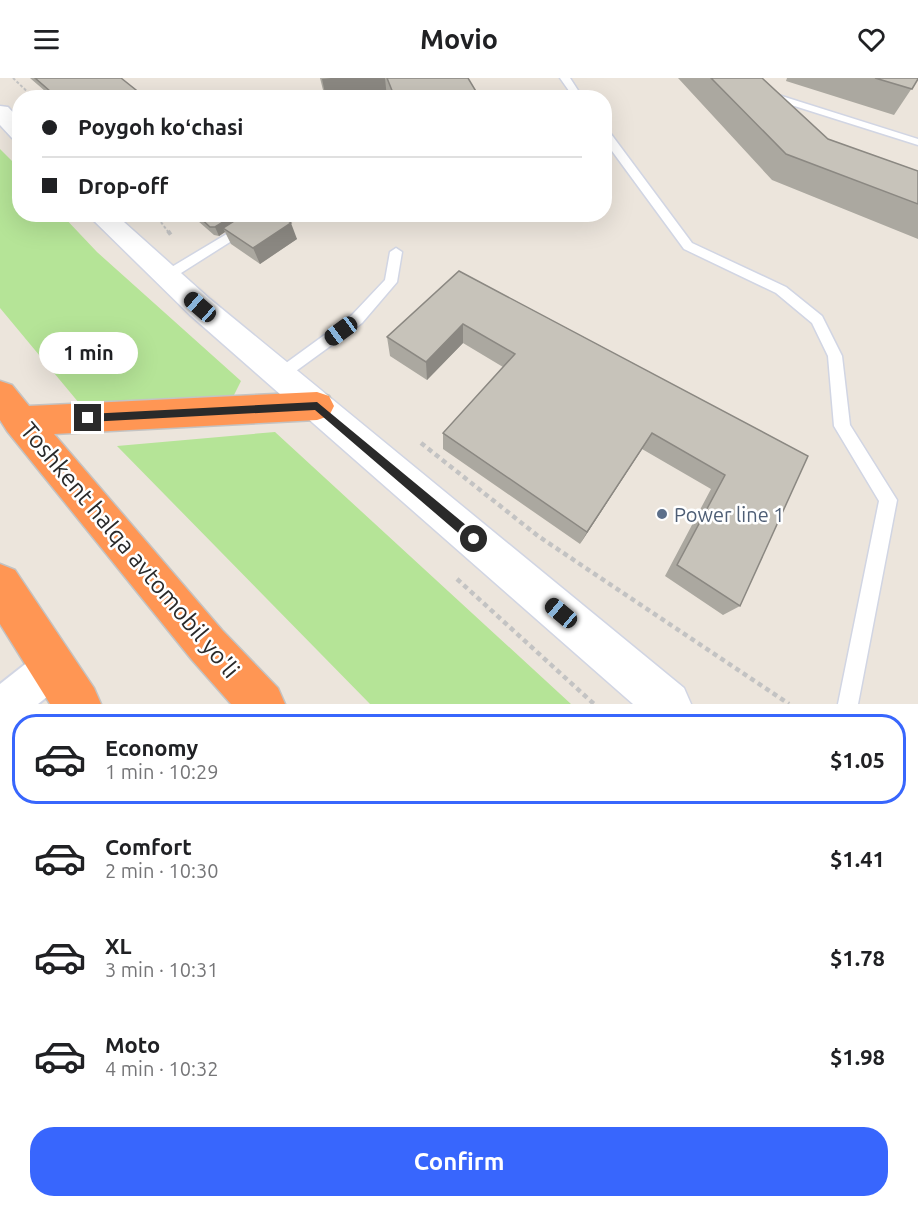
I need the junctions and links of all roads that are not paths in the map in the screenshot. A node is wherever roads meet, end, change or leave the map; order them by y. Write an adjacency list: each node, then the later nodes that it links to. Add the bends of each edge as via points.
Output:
1 (786, 111): 4 (lane, via 765,92)
2 (0, 112): 3 (street)
3 (12, 125)
4 (918, 142)
5 (612, 143): 19 (lane, via 688,246 781,291 817,320 827,336 835,356 842,426 888,500)
6 (111, 222): 9 (street)
7 (256, 222): 9 (lane)
8 (396, 252): 10 (lane, via 391,282 357,319)
9 (179, 269): 10 (street)
10 (280, 375): 11 (street)
11 (317, 406): 12 (highway); 18 (street)
12 (10, 408): 17 (highway, Toshkent halqa avtomobil yo'li, via 207,645)
13 (0, 585): 14 (highway)
14 (52, 668): 15 (street); 16 (highway)
15 (6, 704)
16 (78, 704)
17 (262, 704)
18 (668, 704)
19 (848, 704)

